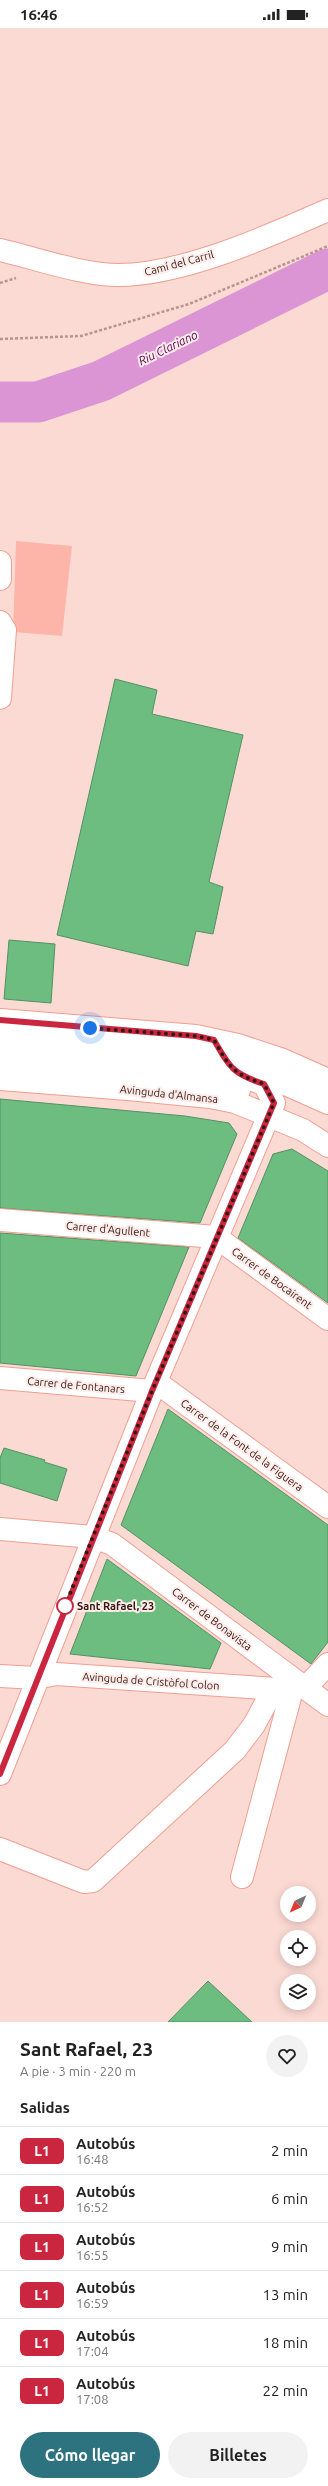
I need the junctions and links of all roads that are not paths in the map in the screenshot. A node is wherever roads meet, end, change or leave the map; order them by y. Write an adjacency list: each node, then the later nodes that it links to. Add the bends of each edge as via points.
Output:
1 (328, 210): 2 (street, Camí del Carril, via 209,257 162,270 134,274 105,274)
2 (0, 250)
3 (0, 562): 4 (street)
4 (0, 579)
5 (2, 626): 6 (street)
6 (0, 698)
7 (0, 1020): 9 (street, via 196,1036)
8 (0, 1040): 12 (street, via 193,1056)
9 (214, 1040): 10 (street); 12 (street)
10 (260, 1052): 12 (street, via 242,1056); 14 (street)
11 (0, 1062): 16 (street, Avinguda d'Almansa, via 190,1077 248,1092)
12 (229, 1065): 15 (street, via 263,1074); 16 (street, via 243,1077 264,1084)
13 (0, 1079): 16 (street, Avinguda d'Almansa, via 210,1097)
14 (328, 1080)
15 (328, 1103)
16 (271, 1108): 17 (street, Avinguda d'Almansa); 18 (street, Avinguda d'Almansa); 20 (street)
17 (328, 1129)
18 (328, 1146)
19 (0, 1220): 20 (street, Carrer d'Agullent)
20 (216, 1237): 21 (street, Carrer de Bocairent); 23 (street)
21 (328, 1319)
22 (0, 1378): 23 (street, Carrer de Fontanars)
23 (154, 1387): 24 (street, Carrer de la Font de la Figuera); 26 (street)
24 (328, 1507)
25 (0, 1528): 26 (street, Carrer de Bonavista)
26 (93, 1537): 29 (street); 30 (street, Carrer de Bonavista, via 112,1544)
27 (328, 1664): 30 (street, via 316,1678)
28 (0, 1676): 29 (street, Avinguda de Cristòfol Colon)
29 (36, 1678): 30 (street, Avinguda de Cristòfol Colon, via 56,1674); 32 (street)
30 (289, 1689): 31 (street, Carrer de Bonavista); 33 (street, via 254,1725 236,1750 93,1881 84,1882); 34 (street)
31 (328, 1705)
32 (0, 1774)
33 (0, 1849)
34 (242, 1877)

